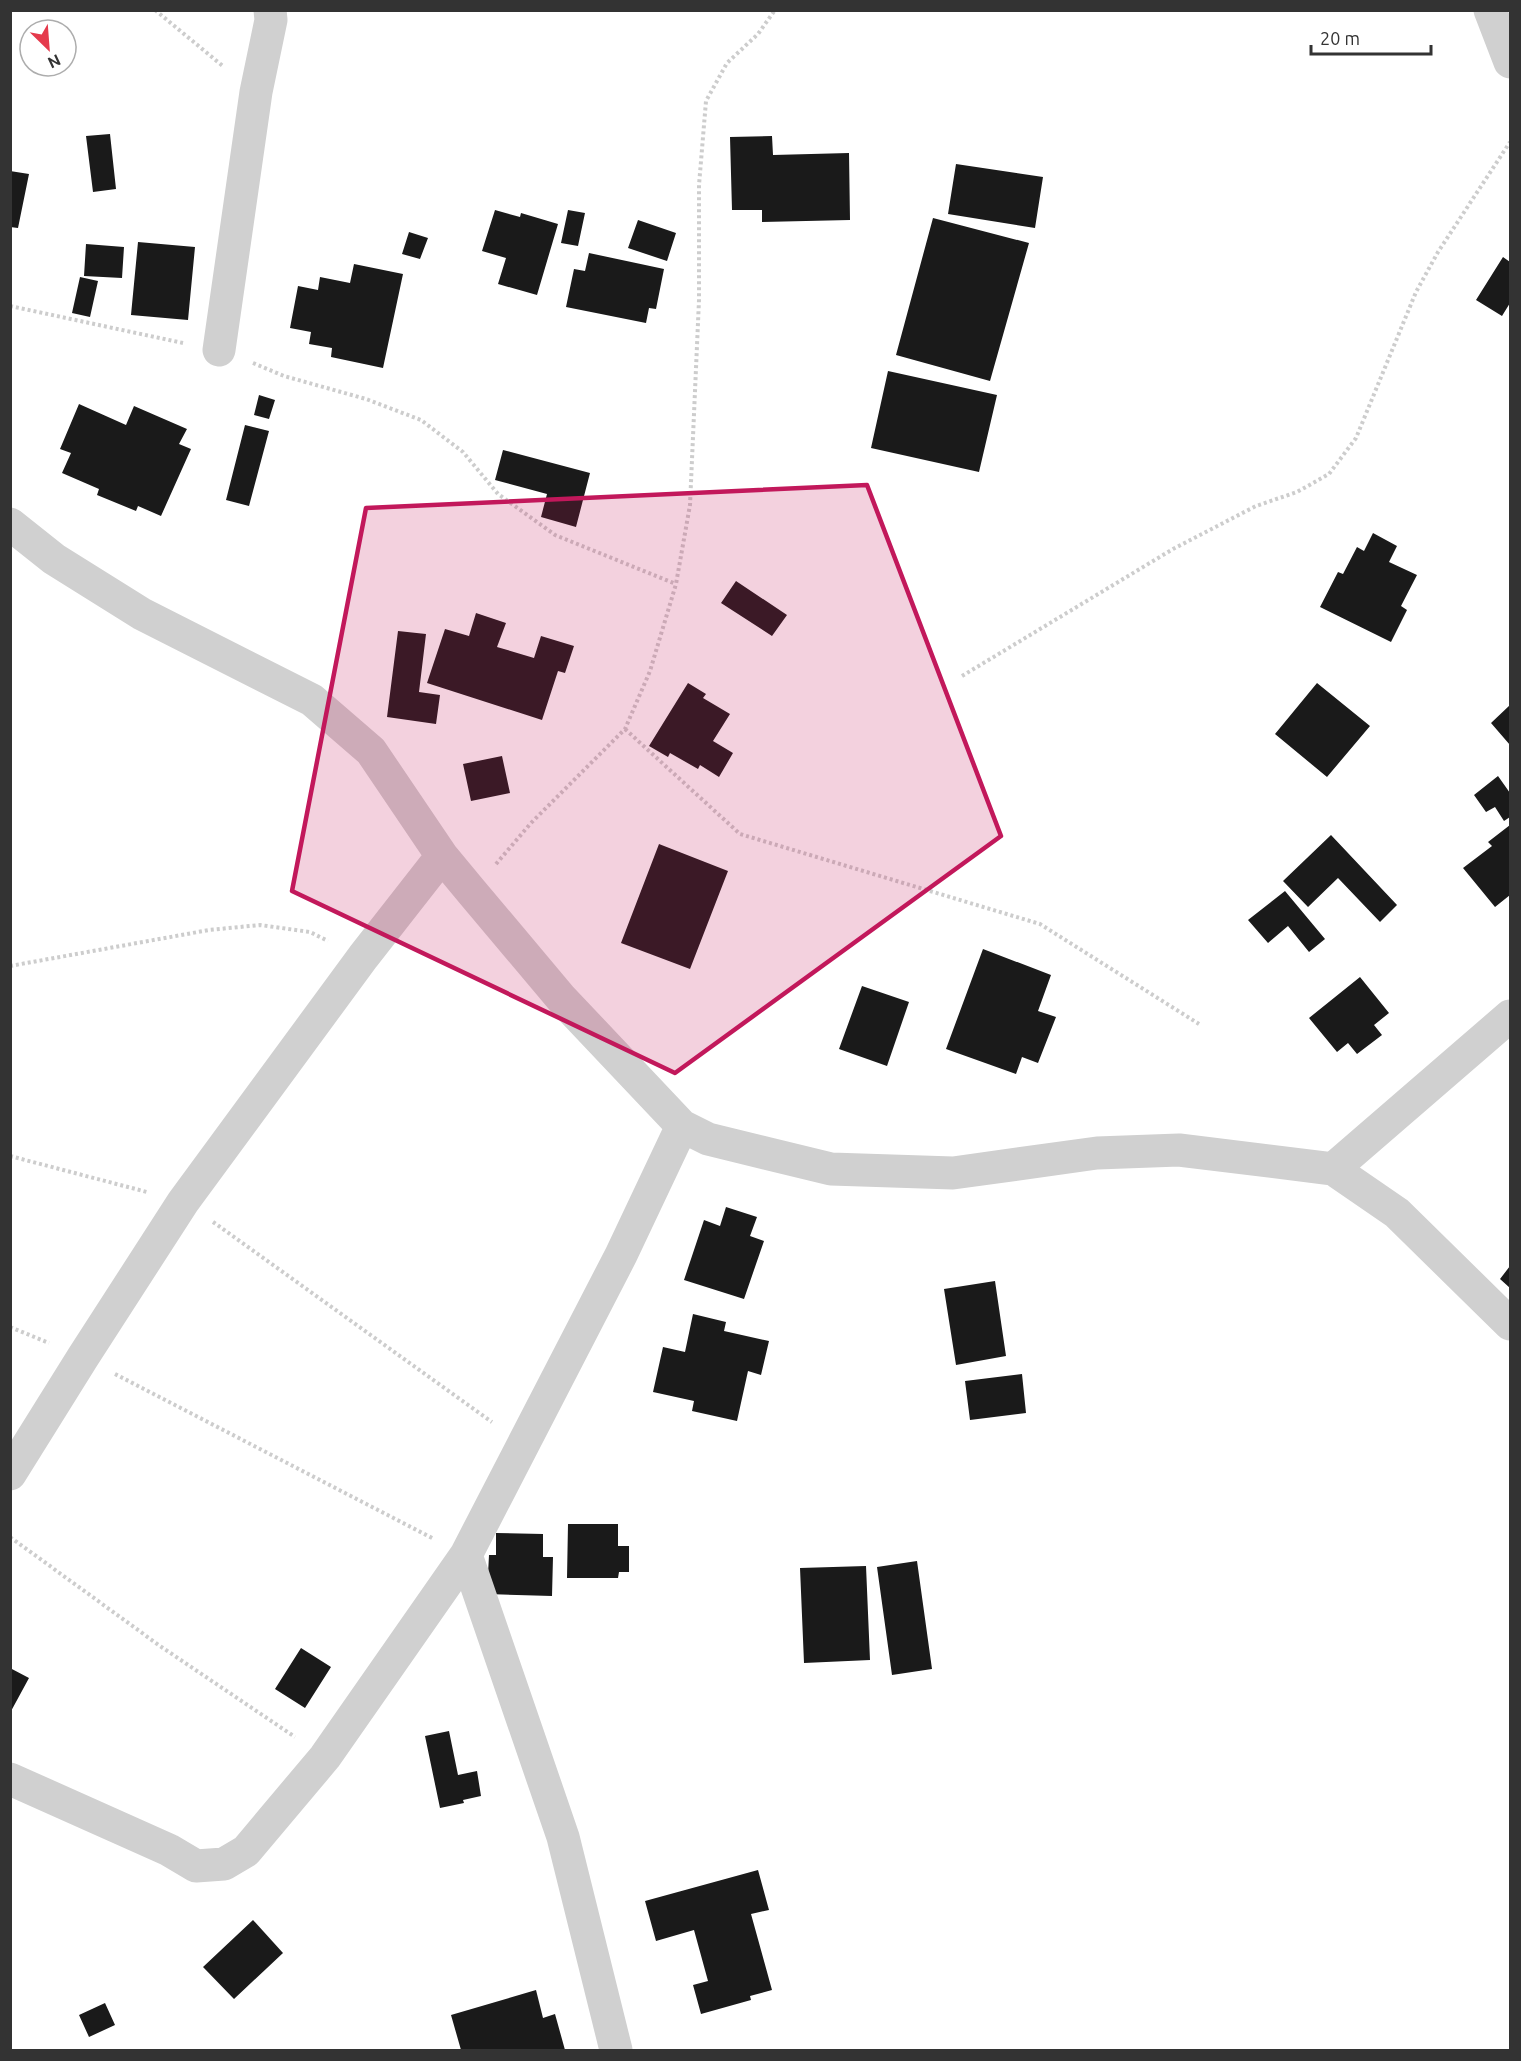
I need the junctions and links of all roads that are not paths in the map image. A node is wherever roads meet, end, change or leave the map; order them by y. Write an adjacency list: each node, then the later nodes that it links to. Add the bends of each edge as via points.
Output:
1 (270, 10): 4 (street)
2 (1490, 10): 3 (street)
3 (1510, 62)
4 (219, 350)
5 (10, 524): 6 (street, via 54,559 142,614 312,700 371,751)
6 (442, 856): 8 (street, via 561,998); 11 (street, via 183,1202)
7 (1510, 1016): 9 (street)
8 (682, 1126): 9 (street, via 708,1139 831,1169 953,1173 1096,1153 1179,1150); 12 (street, via 621,1255)
9 (1333, 1169): 10 (street, via 1397,1213)
10 (1510, 1324)
11 (10, 1474)
12 (466, 1556): 13 (street, via 325,1757 246,1851 224,1864 196,1866 169,1850); 14 (street, via 563,1837)
13 (10, 1779)
14 (616, 2050)

